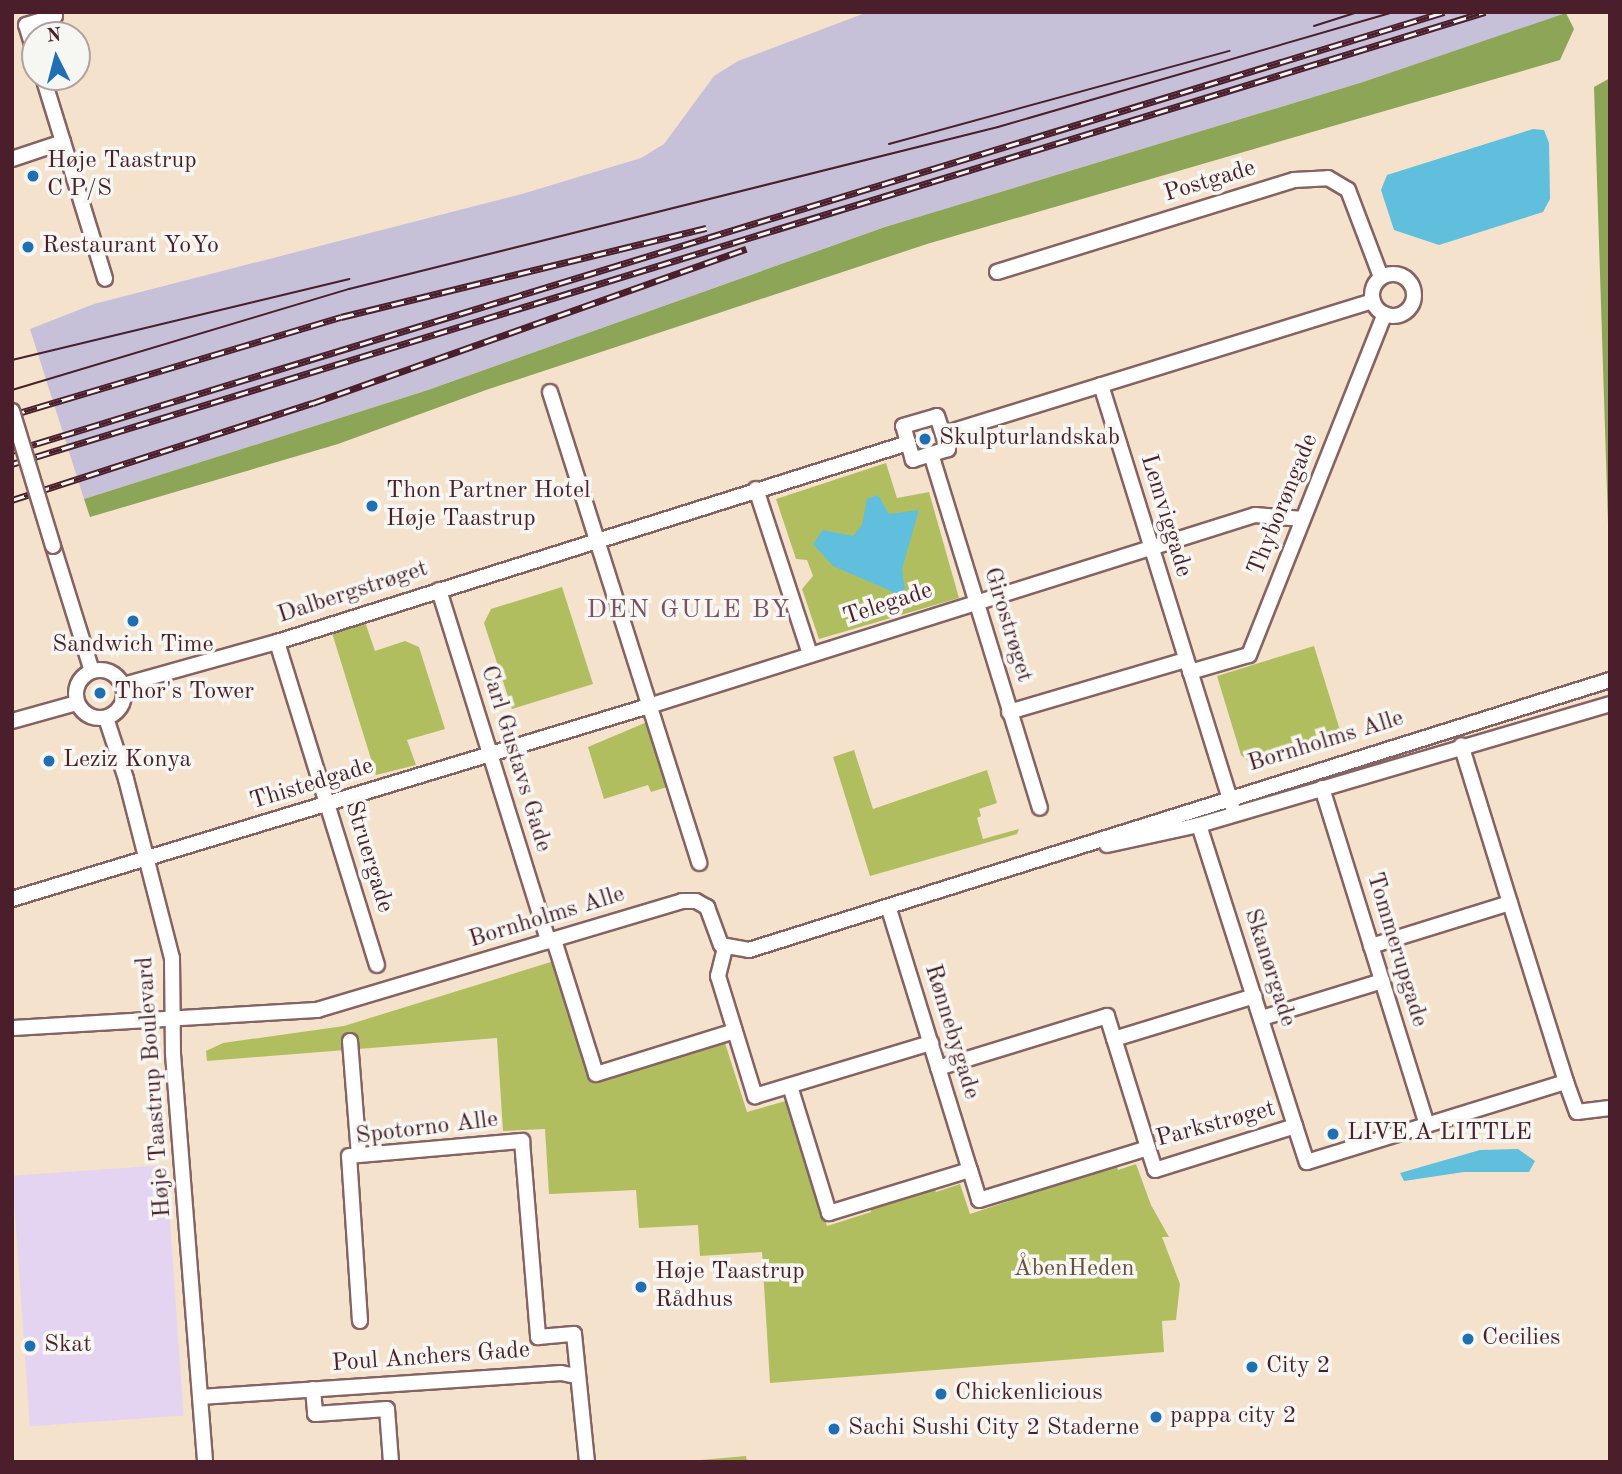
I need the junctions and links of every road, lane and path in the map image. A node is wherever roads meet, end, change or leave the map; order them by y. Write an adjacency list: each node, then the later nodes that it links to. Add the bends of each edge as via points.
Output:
1 (53, 12): 2 (street, via 55,16)
2 (39, 21)
3 (47, 91): 4 (street)
4 (63, 142): 5 (street); 8 (street)
5 (12, 159)
6 (996, 272): 7 (street, Postgade, via 1294,180 1328,178 1348,190)
7 (1381, 277): 9 (street, via 1373,288); 10 (street, via 1400,274 1415,291 1407,312)
8 (105, 279)
9 (1373, 301): 10 (street); 11 (street)
10 (1385, 314): 18 (street, Thyborøngade)
11 (1101, 385): 14 (street); 20 (street, Lemviggade)
12 (550, 392): 19 (street)
13 (12, 411): 26 (street, bridge)
14 (943, 434): 15 (street, via 937,416 903,426); 16 (street, via 948,449)
15 (908, 443): 16 (street, via 913,460); 17 (street, Dalbergstrøget)
16 (931, 454): 22 (street, Girostrøget)
17 (756, 489): 19 (street, Dalbergstrøget); 24 (street)
18 (1303, 519): 20 (street, Telegade, via 1255,515); 25 (street, Thyborøngade, via 1248,655)
19 (596, 539): 21 (street, Dalbergstrøget); 31 (street)
20 (1151, 547): 22 (street, Telegade); 25 (street, Lemviggade)
21 (439, 590): 23 (street, Dalbergstrøget); 36 (street, Carl Gustavs Gade)
22 (976, 601): 24 (street, Telegade); 32 (street, Girostrøget)
23 (277, 642): 28 (street, Dalbergstrøget); 39 (street, Struergade)
24 (810, 654): 31 (street, Telegade)
25 (1188, 666): 32 (street); 38 (street, Lemviggade)
26 (92, 671): 28 (street, via 107,671); 29 (street, via 76,687)
27 (1610, 680): 38 (street, Bornholms Alle)
28 (123, 685): 33 (street, via 123,702)
29 (77, 702): 33 (street, via 88,716); 34 (street)
30 (1610, 704): 35 (street, Bornholms Alle)
31 (649, 706): 36 (street, Telegade); 45 (street)
32 (1009, 712): 40 (street, Girostrøget)
33 (106, 718): 44 (street, Høje Taastrup Boulevard)
34 (12, 721)
35 (1461, 745): 37 (street, Bornholms Alle); 47 (street)
36 (490, 755): 39 (street, Thistedgade); 49 (street, Carl Gustavs Gade)
37 (1322, 788): 41 (street, Bornholms Alle); 50 (street, Tommerupgade)
38 (1229, 797): 41 (street, Lemviggade); 43 (street, Bornholms Alle)
39 (328, 804): 44 (street, Thistedgade); 52 (street, Struergade)
40 (1040, 808)
41 (1235, 814): 42 (street, Bornholms Alle)
42 (1199, 825): 43 (street, Bornholms Alle); 54 (street, Skanørgade)
43 (1058, 856): 48 (street, Bornholms Alle)
44 (147, 857): 46 (street, Thistedgade); 56 (street, Høje Taastrup Boulevard, via 172,958)
45 (699, 863)
46 (12, 899)
47 (1510, 903): 50 (street); 63 (street)
48 (889, 909): 51 (street, Bornholms Alle, via 749,950); 61 (street, Rønnebygade)
49 (551, 941): 51 (street, Bornholms Alle, via 691,900 707,907); 56 (street, Bornholms Alle, via 317,1010); 58 (street, via 596,1074)
50 (1371, 946): 53 (street, Tommerupgade)
51 (725, 948): 58 (street, via 718,976)
52 (377, 965)
53 (1382, 981): 55 (street); 66 (street, Tommerupgade)
54 (1255, 996): 55 (street, Skanørgade); 59 (street)
55 (1262, 1018): 67 (street, Skanørgade)
56 (174, 1021): 57 (street, Bornholms Alle); 74 (street, Høje Taastrup Boulevard)
57 (12, 1028)
58 (735, 1031): 64 (street, via 755,1096)
59 (1114, 1040): 62 (street, via 1107,1016); 68 (street)
60 (350, 1041): 69 (street)
61 (931, 1042): 62 (street, Rønnebygade); 64 (street)
62 (939, 1068): 70 (street, Rønnebygade)
63 (1566, 1082): 65 (street, via 1577,1112); 66 (street, Parkstrøget)
64 (790, 1086): 70 (street, via 829,1213)
65 (1610, 1108)
66 (1427, 1125): 67 (street, Parkstrøget, via 1307,1162)
67 (1296, 1126): 68 (street, Parkstrøget, via 1154,1170)
68 (1148, 1148): 70 (street, Parkstrøget, via 979,1200)
69 (359, 1155): 71 (street, Spotorno Alle, via 349,1156); 72 (street, Spotorno Alle, via 522,1141 538,1337 573,1334)
70 (970, 1170)
71 (360, 1321)
72 (578, 1376): 73 (street, Poul Anchers Gade, via 561,1373); 77 (street)
73 (313, 1389): 74 (street, Poul Anchers Gade); 76 (street, via 315,1414 387,1409)
74 (200, 1397): 75 (street, Høje Taastrup Boulevard)
75 (205, 1462)
76 (391, 1462)
77 (587, 1462)

